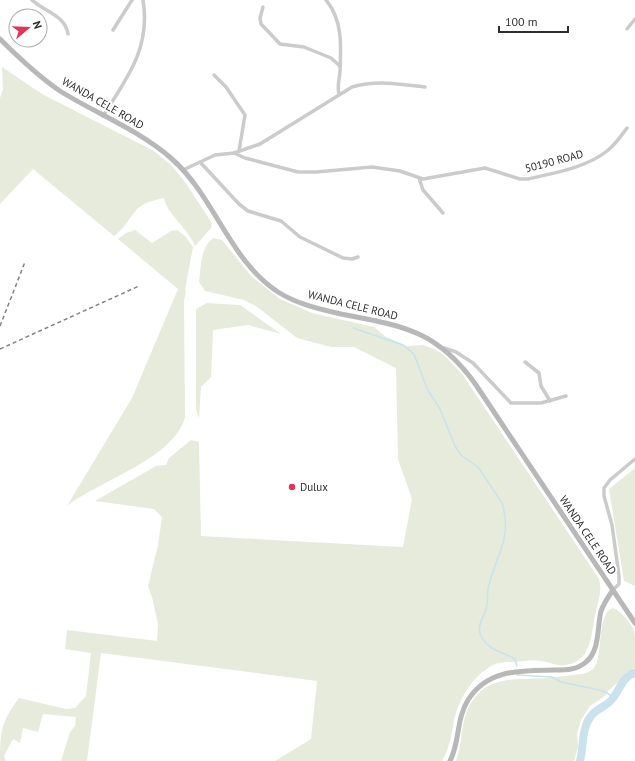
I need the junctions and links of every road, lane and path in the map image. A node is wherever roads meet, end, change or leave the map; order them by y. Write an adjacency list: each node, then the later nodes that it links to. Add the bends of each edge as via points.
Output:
1 (32, 0): 9 (street, via 40,8 64,22)
2 (132, 0): 8 (street)
3 (143, 0): 15 (street, via 145,23 138,58)
4 (326, 0): 11 (street, via 335,13 339,26)
5 (263, 7): 11 (street, via 260,21 280,44 304,47 331,58)
6 (635, 19): 7 (street)
7 (627, 29)
8 (113, 30)
9 (68, 34)
10 (0, 39): 15 (street, WANDA CELE ROAD, via 45,80)
11 (340, 66): 14 (street)
12 (214, 75): 17 (street, via 229,91 245,115)
13 (425, 87): 14 (street, via 387,83 363,84)
14 (339, 94): 17 (street, via 260,144)
15 (103, 116): 20 (street, WANDA CELE ROAD, via 148,141)
16 (627, 128): 21 (street, 50190 ROAD, via 605,153 582,164 555,172 524,179 485,168)
17 (239, 151): 18 (street)
18 (234, 153): 19 (street, via 215,155); 21 (street, via 294,172 372,166 404,172)
19 (200, 162): 20 (street); 23 (street, via 238,204 248,211 281,221 300,237 343,258)
20 (183, 170): 24 (street, WANDA CELE ROAD, via 245,261 278,292 314,308 410,330)
21 (419, 178): 22 (street, via 423,190)
22 (443, 213)
23 (358, 257)
24 (444, 348): 27 (street, via 473,363 511,403); 29 (street, WANDA CELE ROAD, via 476,385)
25 (526, 362): 27 (street, via 540,373 541,386)
26 (566, 396): 27 (street)
27 (550, 401)
28 (635, 459): 29 (street, via 604,488 620,576 619,584)
29 (614, 590): 30 (street, WANDA CELE ROAD); 31 (street, via 604,603 594,653 587,662 568,670 507,672 489,680 473,693 460,719 457,742)
30 (635, 623)
31 (450, 761)

